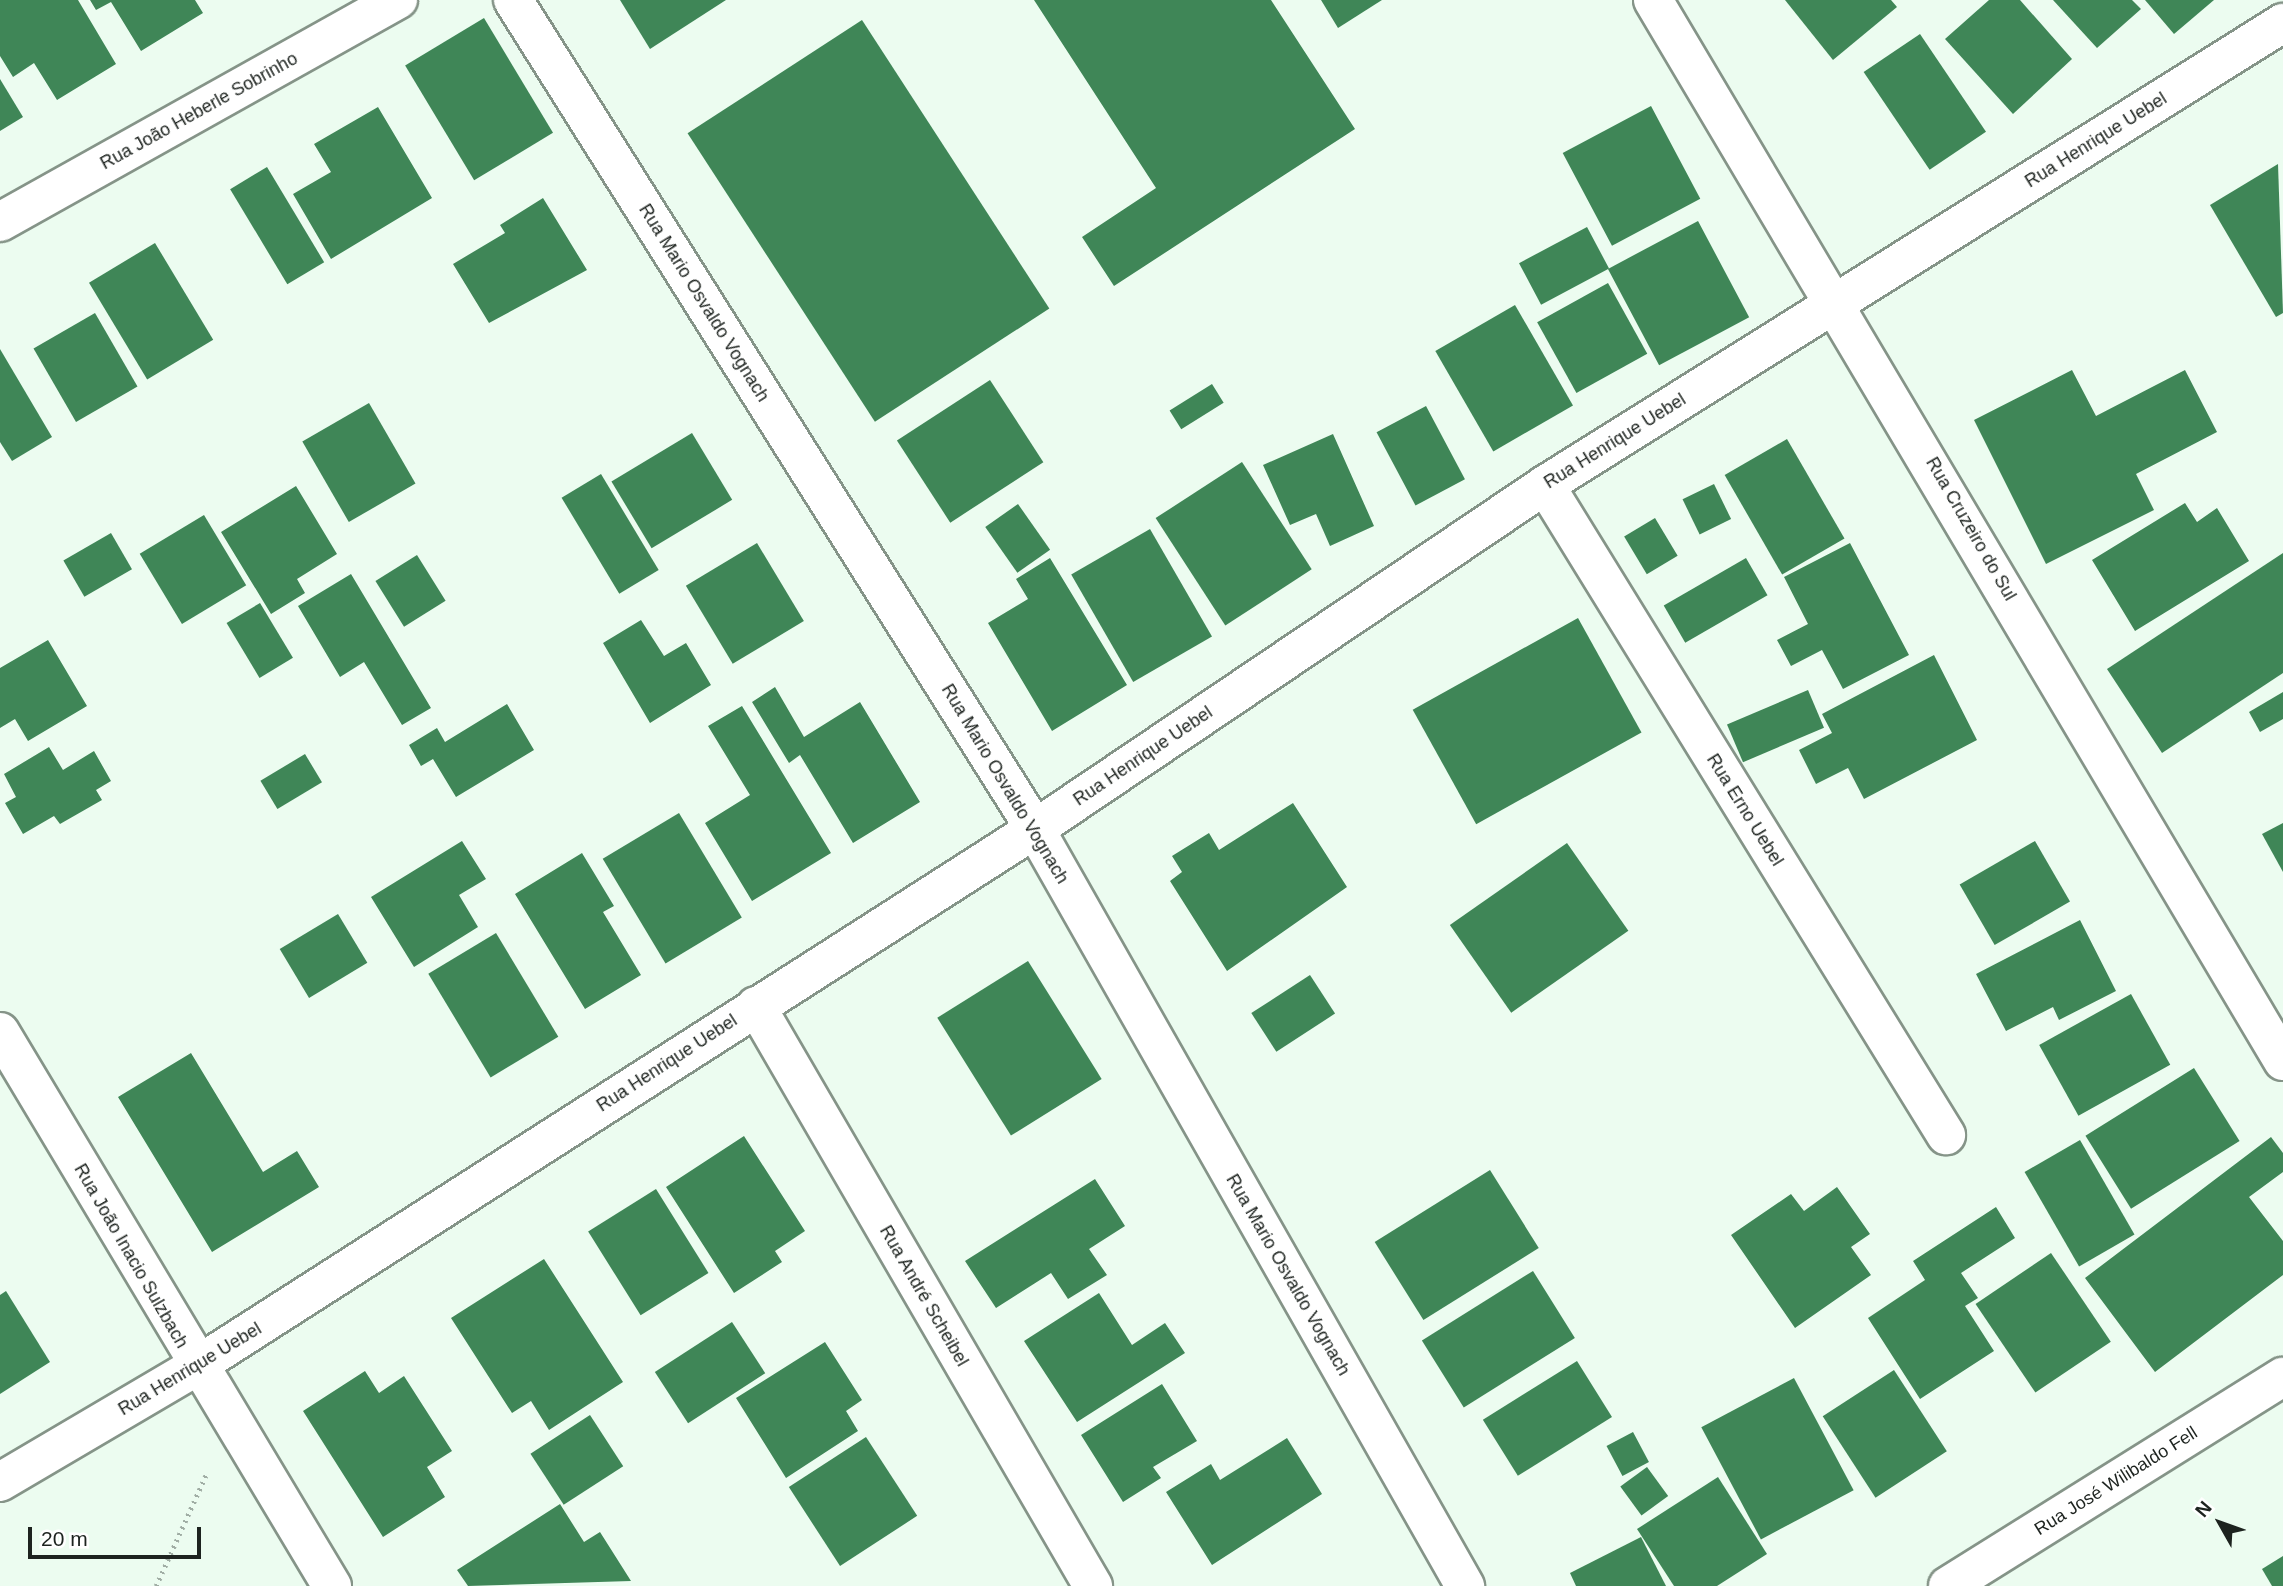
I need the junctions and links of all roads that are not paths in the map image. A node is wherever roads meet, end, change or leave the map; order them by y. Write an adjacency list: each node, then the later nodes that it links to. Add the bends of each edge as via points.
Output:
1 (398, 0): 5 (street, Rua João Heberle Sobrinho)
2 (513, 0): 8 (street, Rua Mario Osvaldo Vognach)
3 (1653, 0): 6 (street, Rua Cruzeiro do Sul)
4 (2283, 23): 6 (street, Rua Henrique Uebel)
5 (0, 222)
6 (1837, 301): 7 (street, Rua Henrique Uebel); 11 (street, Rua Cruzeiro do Sul)
7 (1545, 485): 8 (street, Rua Henrique Uebel); 12 (street, Rua Erno Uebel)
8 (1035, 829): 9 (street, Rua Henrique Uebel); 18 (street, Rua Mario Osvaldo Vognach)
9 (756, 1006): 13 (street, Rua Henrique Uebel); 17 (street, Rua André Scheibel)
10 (0, 1031): 13 (street, Rua João Inacio Sulzbach)
11 (2283, 1061)
12 (1946, 1135)
13 (195, 1367): 15 (street, Rua Henrique Uebel); 16 (street, Rua João Inacio Sulzbach)
14 (2283, 1377): 19 (street, Rua José Wilibaldo Fell)
15 (0, 1482)
16 (332, 1586)
17 (1093, 1586)
18 (1465, 1586)
19 (1948, 1586)

